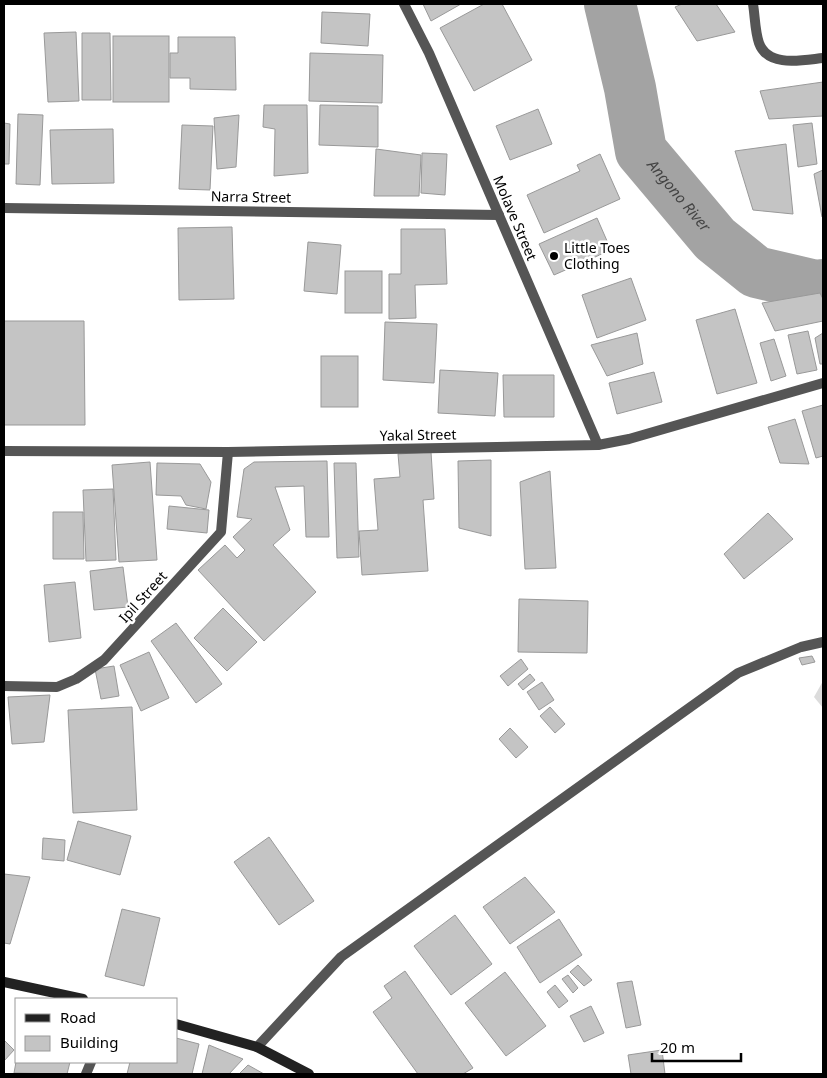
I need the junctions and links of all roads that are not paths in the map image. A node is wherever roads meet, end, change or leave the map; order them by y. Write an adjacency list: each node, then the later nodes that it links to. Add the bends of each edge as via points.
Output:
1 (404, 4): 5 (street, Molave Street, via 429,53)
2 (753, 4): 3 (street, via 759,44 772,57 794,61)
3 (823, 58)
4 (4, 208): 5 (street, Narra Street)
5 (498, 215): 7 (street, Molave Street)
6 (823, 383): 7 (street, Yakal Street)
7 (598, 445): 9 (street, Yakal Street)
8 (4, 451): 9 (street, Yakal Street)
9 (228, 452): 11 (street, Ipil Street, via 221,532 104,660 76,679 57,686)
10 (823, 642): 15 (street, via 801,647 729,679 341,957)
11 (4, 686)
12 (4, 982): 13 (street)
13 (78, 998)
14 (178, 1025): 15 (street)
15 (257, 1047): 16 (street)
16 (309, 1074)

